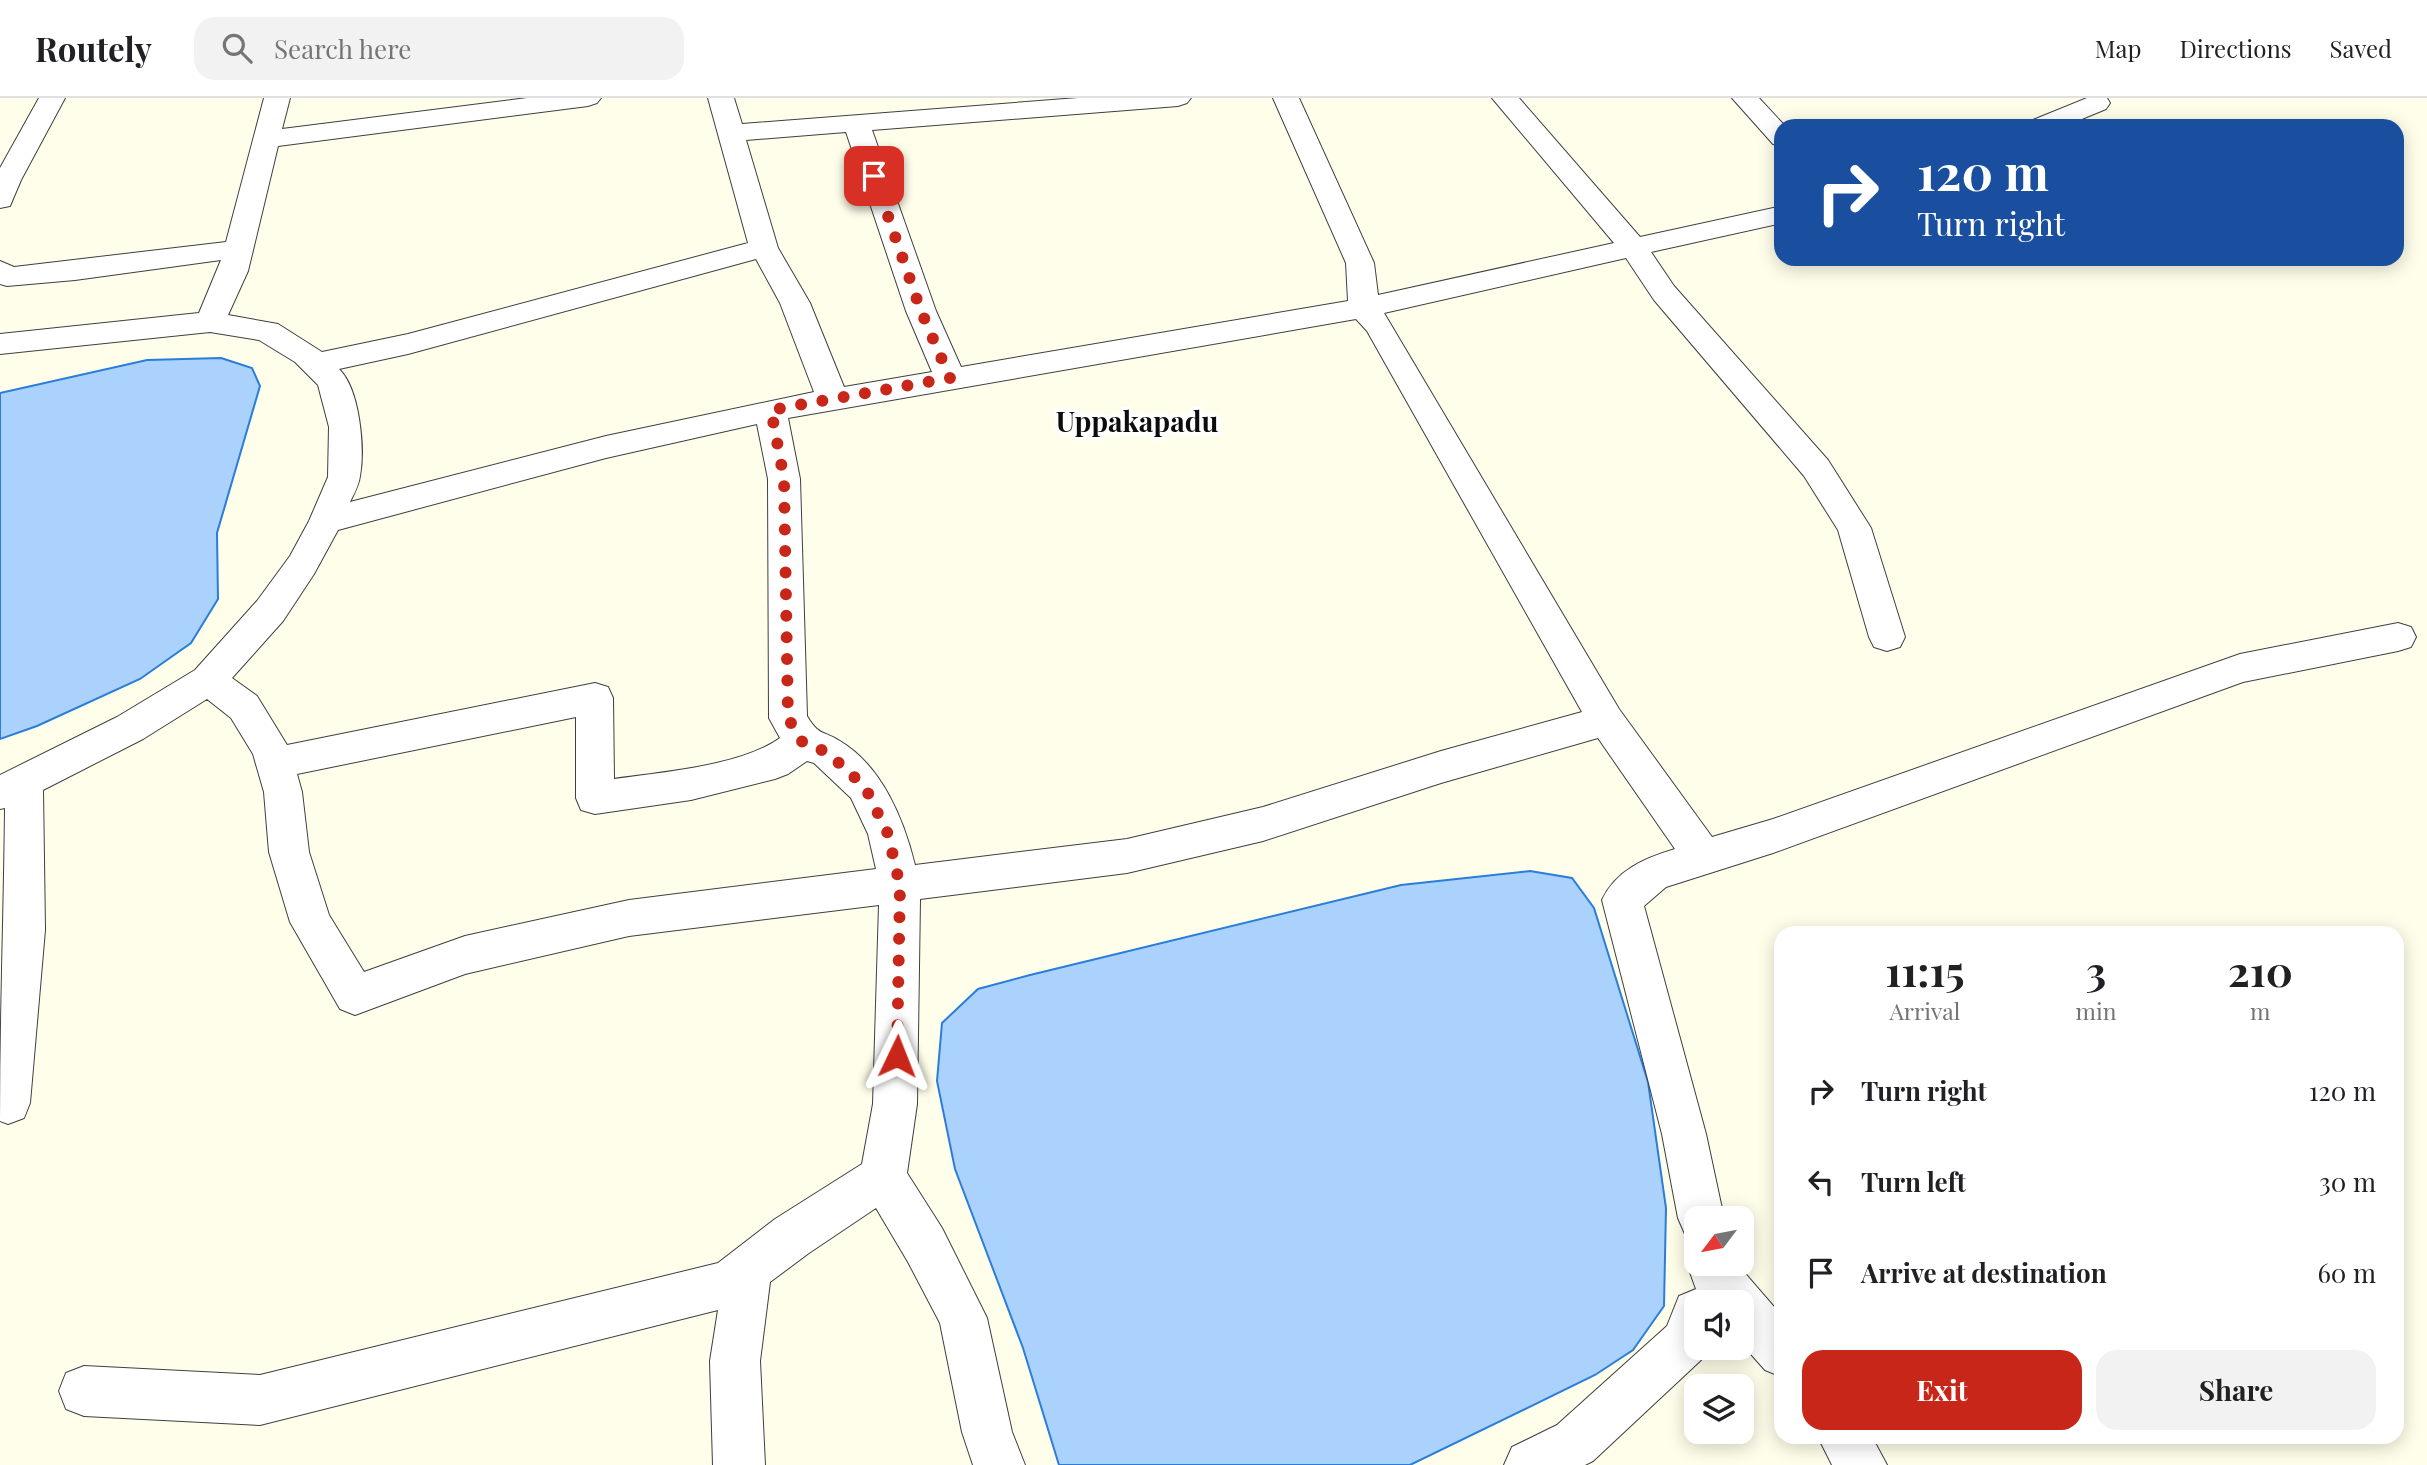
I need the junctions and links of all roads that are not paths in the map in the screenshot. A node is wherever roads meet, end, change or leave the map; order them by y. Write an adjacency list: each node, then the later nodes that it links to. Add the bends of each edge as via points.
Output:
1 (52, 98): 16 (street)
2 (276, 98): 15 (street)
3 (589, 98): 15 (street)
4 (721, 98): 14 (street)
5 (1178, 98): 9 (street)
6 (1286, 98): 22 (street, via 1360,263)
7 (1505, 98): 18 (street)
8 (1745, 98): 13 (street)
9 (1105, 101): 12 (street)
10 (2097, 103): 11 (street)
11 (2059, 119)
12 (856, 122): 14 (street); 26 (street, via 921,311)
13 (1774, 129)
14 (731, 133): 19 (street)
15 (267, 139): 20 (street)
16 (0, 200)
17 (1774, 216): 18 (street)
18 (1634, 247): 22 (street); 30 (street, via 1664,293 1816,468 1854,528)
19 (764, 248): 25 (street, via 408,344); 27 (street, via 795,303)
20 (238, 249): 21 (street, via 75,271 7,277); 23 (street)
21 (0, 270)
22 (1364, 307): 26 (street); 33 (street)
23 (210, 322): 24 (street); 25 (street, via 267,331)
24 (0, 344)
25 (315, 364): 29 (street, via 333,381 345,427 344,477)
26 (950, 378): 27 (street)
27 (833, 399): 28 (street)
28 (771, 410): 29 (street, via 606,447); 34 (street, via 784,479 788,718)
29 (326, 521): 32 (street, via 270,611)
30 (1887, 637)
31 (2398, 637): 37 (street, via 2240,668)
32 (208, 680): 35 (street, via 244,707); 36 (street, via 130,727)
33 (1606, 720): 37 (street); 38 (street, via 1263,824 1127,856)
34 (803, 743): 35 (street, via 775,763 691,784 595,798 595,698); 38 (street, via 827,752 865,787 888,834)
35 (275, 763): 38 (street, via 289,852 311,922 355,995 465,955 629,918)
36 (12, 788): 39 (street, via 24,930)
37 (1704, 858): 41 (street, via 1653,873 1622,900)
38 (900, 886): 40 (street, via 895,1104)
39 (8, 1103)
40 (883, 1177): 42 (street); 49 (street, via 963,1318 987,1432)
41 (1699, 1206)
42 (748, 1270): 46 (street, via 729,1284 260,1400); 48 (street, via 735,1361)
43 (1754, 1328): 45 (street)
44 (1684, 1343): 50 (street, via 1575,1443)
45 (1774, 1346)
46 (84, 1391)
47 (1848, 1444): 51 (street)
48 (738, 1465)
49 (999, 1465)
50 (1530, 1465)
51 (1861, 1465)

